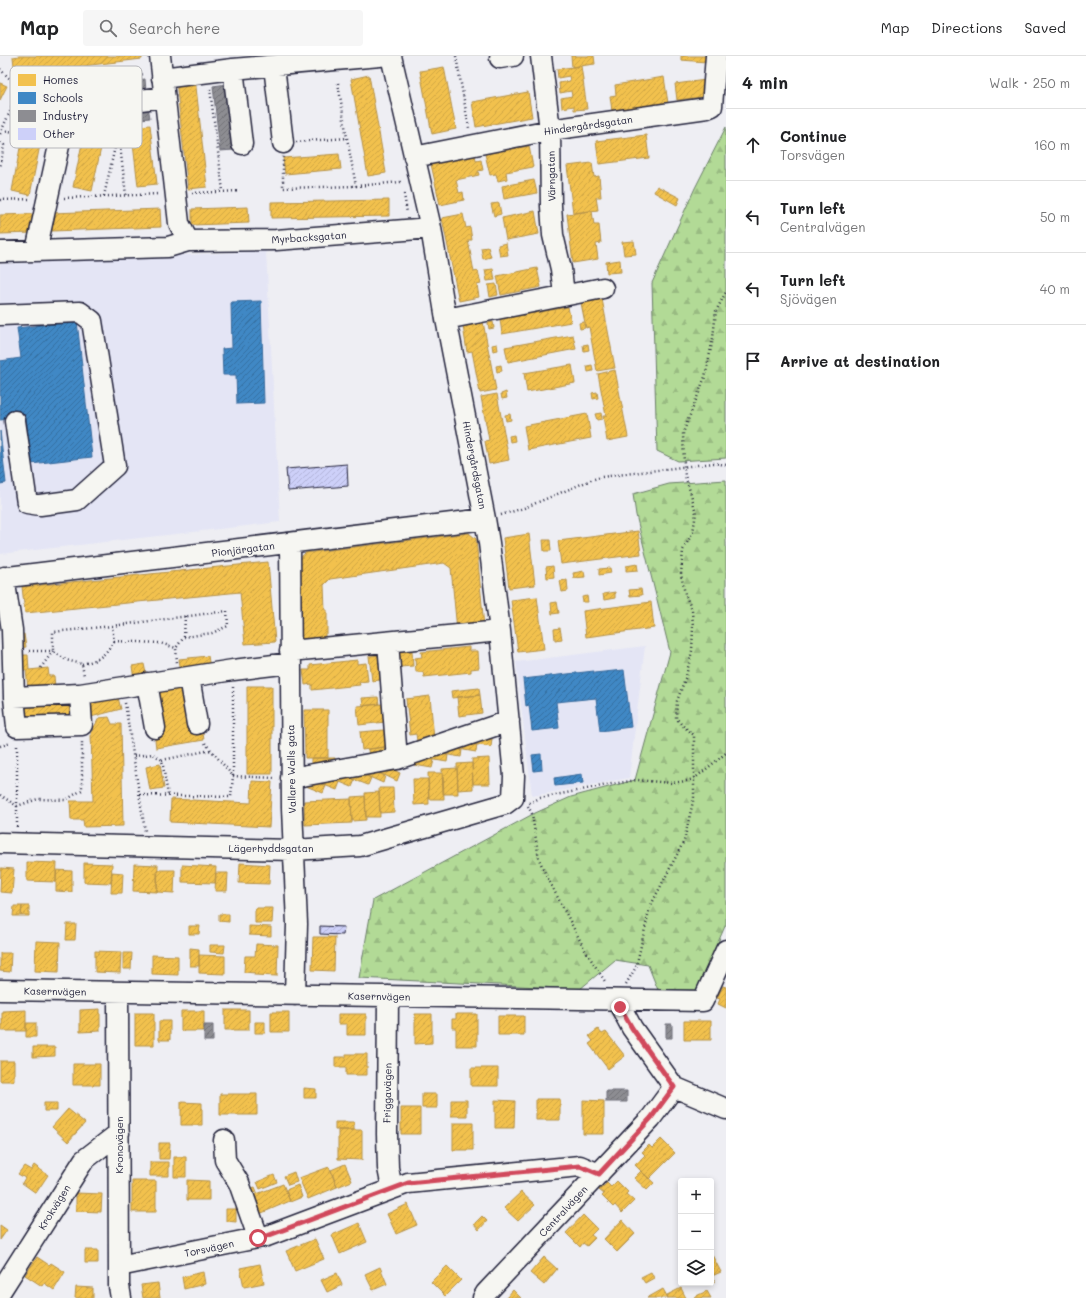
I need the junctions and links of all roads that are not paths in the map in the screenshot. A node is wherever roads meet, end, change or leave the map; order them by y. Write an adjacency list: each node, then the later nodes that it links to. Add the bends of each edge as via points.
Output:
1 (380, 56): 5 (street)
2 (391, 56): 13 (street, Hindergårdsgatan)
3 (541, 56): 9 (street, Värngatan)
4 (716, 56): 9 (street, Hindergårdsgatan, via 712,106)
5 (274, 66): 6 (street); 10 (street)
6 (233, 69): 7 (street); 11 (street)
7 (162, 76): 8 (street); 15 (street, via 179,223)
8 (142, 88)
9 (550, 130): 13 (street, Hindergårdsgatan); 19 (street, Värngatan, via 553,235)
10 (283, 143)
11 (242, 144)
12 (58, 148): 16 (street)
13 (414, 157): 14 (street, Hindergårdsgatan)
14 (431, 228): 15 (street, Myrbacksgatan, via 276,240); 21 (street, Hindergårdsgatan)
15 (188, 241): 16 (street, Myrbacksgatan, via 168,247)
16 (36, 251): 17 (street, Myrbacksgatan)
17 (0, 252)
18 (603, 288): 19 (street)
19 (564, 295): 21 (street)
20 (0, 315): 22 (street, via 80,312 92,321 115,466 77,500 40,506 28,503)
21 (446, 318): 23 (street, Hindergårdsgatan)
22 (16, 421)
23 (485, 519): 24 (street, Pionjärgatan); 26 (street, Hindergårdsgatan)
24 (290, 543): 25 (street, Pionjärgatan); 28 (street, Vallare Walls gata)
25 (2, 578): 32 (street, via 12,630)
26 (500, 631): 27 (street); 33 (street, Hindergårdsgatan)
27 (388, 642): 28 (street); 36 (street)
28 (290, 657): 29 (street); 38 (street, Vallare Walls gata)
29 (183, 678): 30 (street); 34 (street)
30 (147, 683): 31 (street); 35 (street)
31 (84, 693): 32 (street); 32 (street, via 82,725 17,727)
32 (14, 697)
33 (509, 720): 36 (street); 37 (street, Hindergårdsgatan)
34 (197, 724)
35 (155, 728)
36 (397, 759): 38 (street)
37 (514, 776): 40 (street, Lägerhyddsgatan, via 512,798 505,804 360,846)
38 (291, 778): 40 (street, Vallare Walls gata)
39 (8, 843): 40 (street, Lägerhyddsgatan)
40 (293, 850): 44 (street, Vallare Walls gata, via 297,924)
41 (726, 950): 46 (street, Kasernvägen, via 703,1001)
42 (0, 990): 43 (street, Kasernvägen)
43 (118, 992): 44 (street, Kasernvägen); 49 (street, Kronovägen)
44 (295, 995): 45 (street, Kasernvägen)
45 (388, 996): 46 (street, Kasernvägen); 52 (street, Friggavägen, via 387,1134 388,1168)
46 (617, 1000): 47 (street, via 632,1028)
47 (674, 1087): 48 (street); 51 (street, Centralvägen, via 651,1118)
48 (726, 1109)
49 (119, 1133): 54 (street, Kronovägen); 55 (street, Krokvägen, via 84,1160)
50 (224, 1140): 53 (street, via 225,1160 239,1182)
51 (599, 1174): 52 (street, Torsvägen, via 580,1166 408,1183); 57 (street, Centralvägen)
52 (392, 1188): 53 (street, Torsvägen)
53 (258, 1238): 54 (street, Torsvägen)
54 (119, 1266): 56 (street, Kronovägen)
55 (0, 1292)
56 (121, 1298)
57 (483, 1298)

